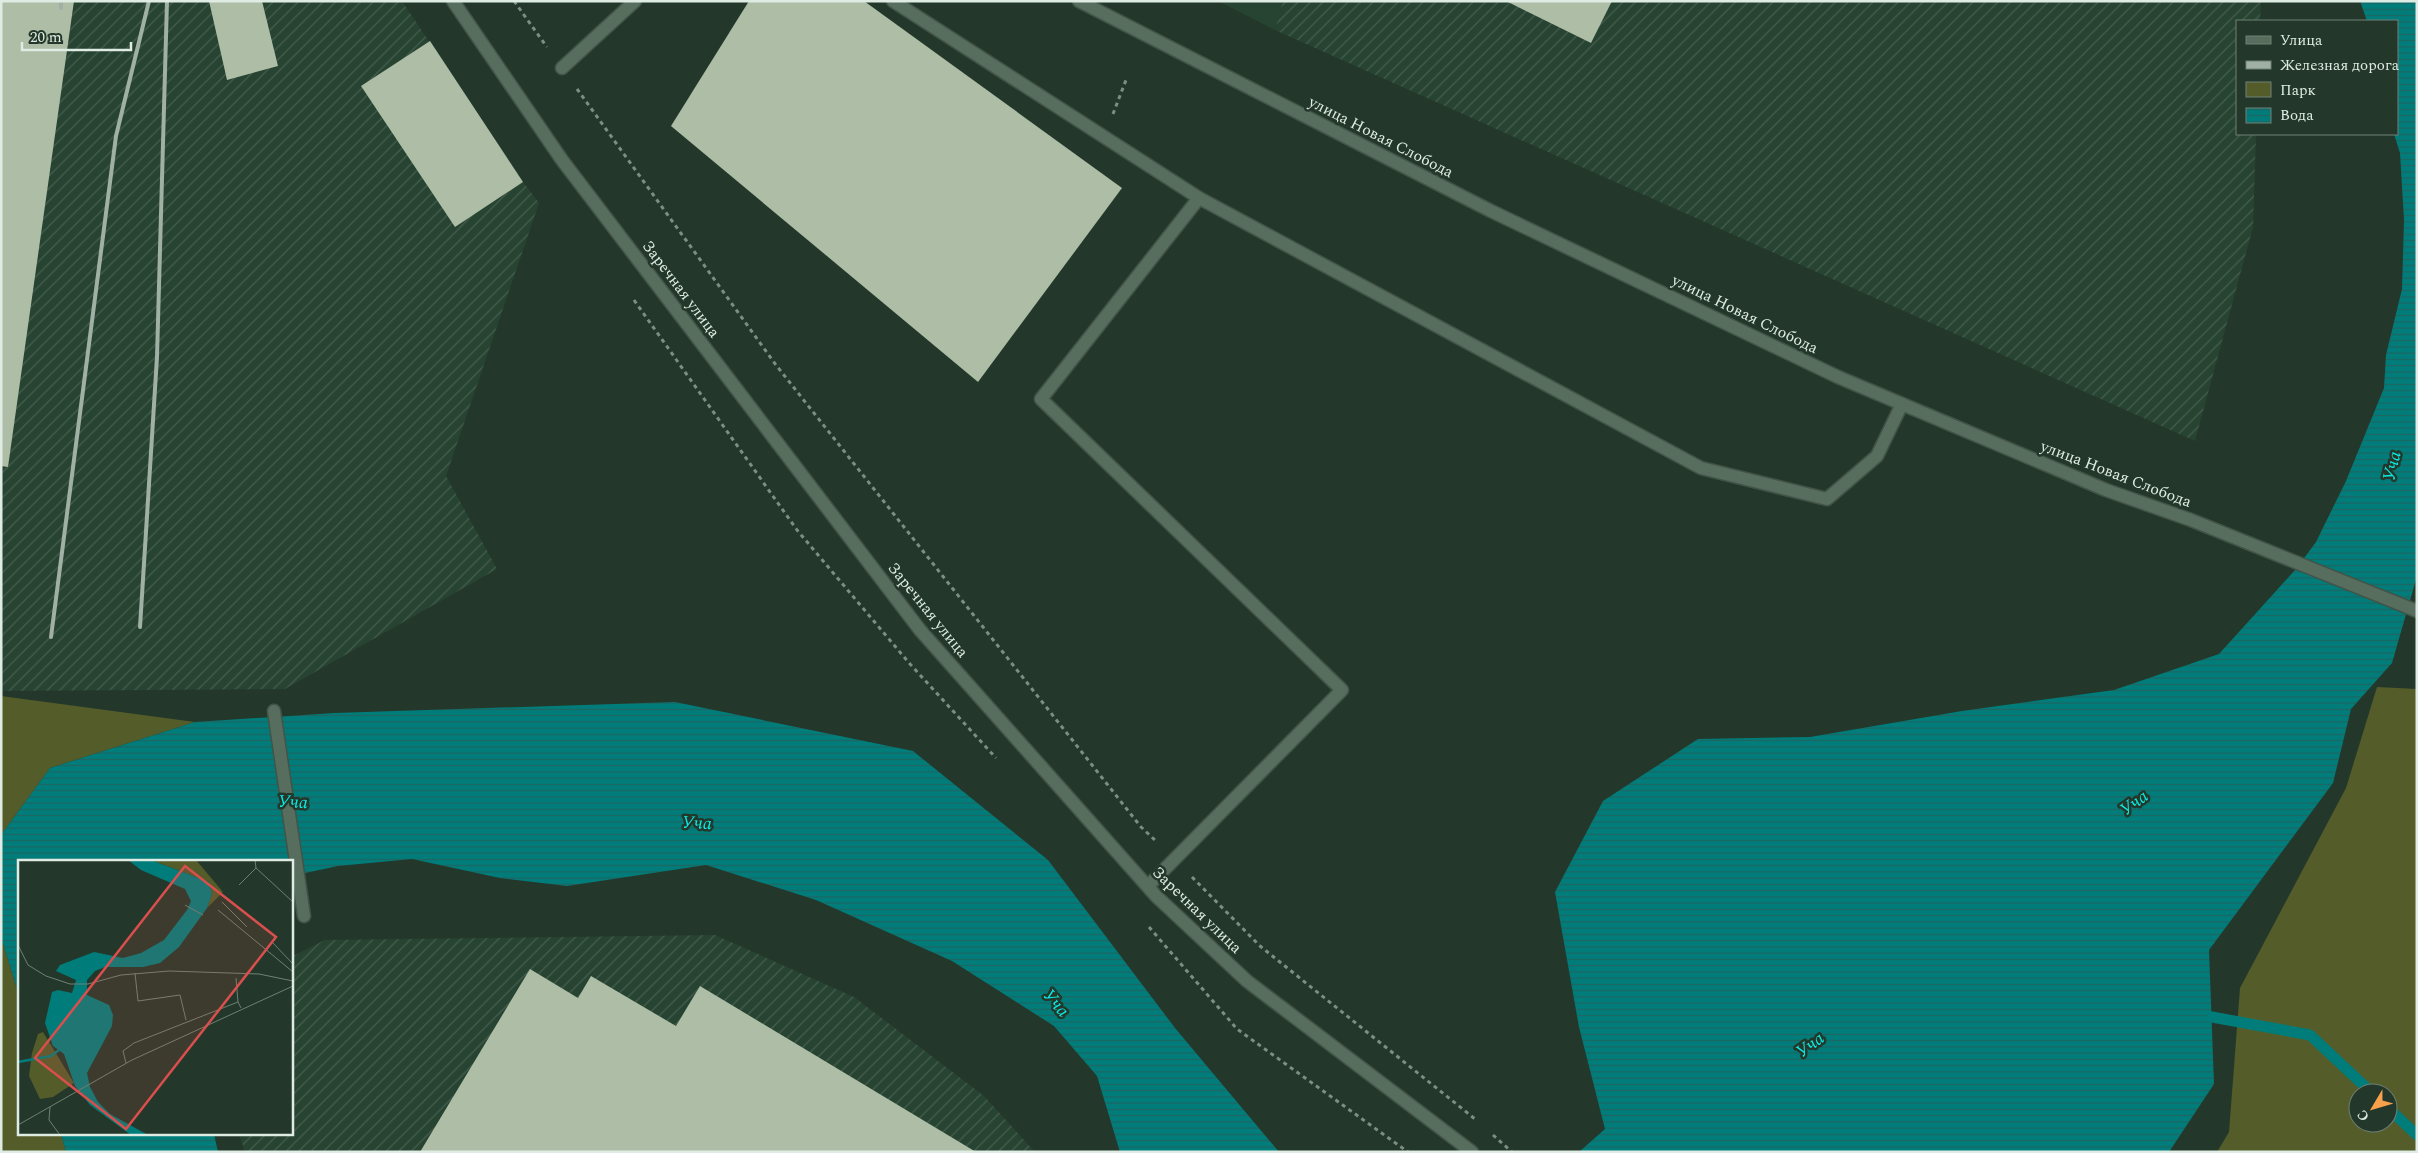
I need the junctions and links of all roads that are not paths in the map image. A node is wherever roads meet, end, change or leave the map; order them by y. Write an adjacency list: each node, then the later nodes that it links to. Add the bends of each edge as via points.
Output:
1 (453, 1): 10 (main road, Заречная улица, via 562,160 920,630)
2 (635, 1): 5 (main road)
3 (893, 1): 6 (main road)
4 (1079, 1): 7 (main road, улица Новая Слобода, via 1491,211 1838,377)
5 (562, 68)
6 (1199, 198): 7 (main road, via 1701,468 1826,499 1877,456); 10 (main road, via 1041,399 1342,690)
7 (1902, 404): 8 (main road, улица Новая Слобода, via 2106,490 2191,520)
8 (2417, 611)
9 (274, 710): 11 (main road)
10 (1148, 886): 12 (main road, Заречная улица, via 1246,981)
11 (304, 916)
12 (1472, 1152)

